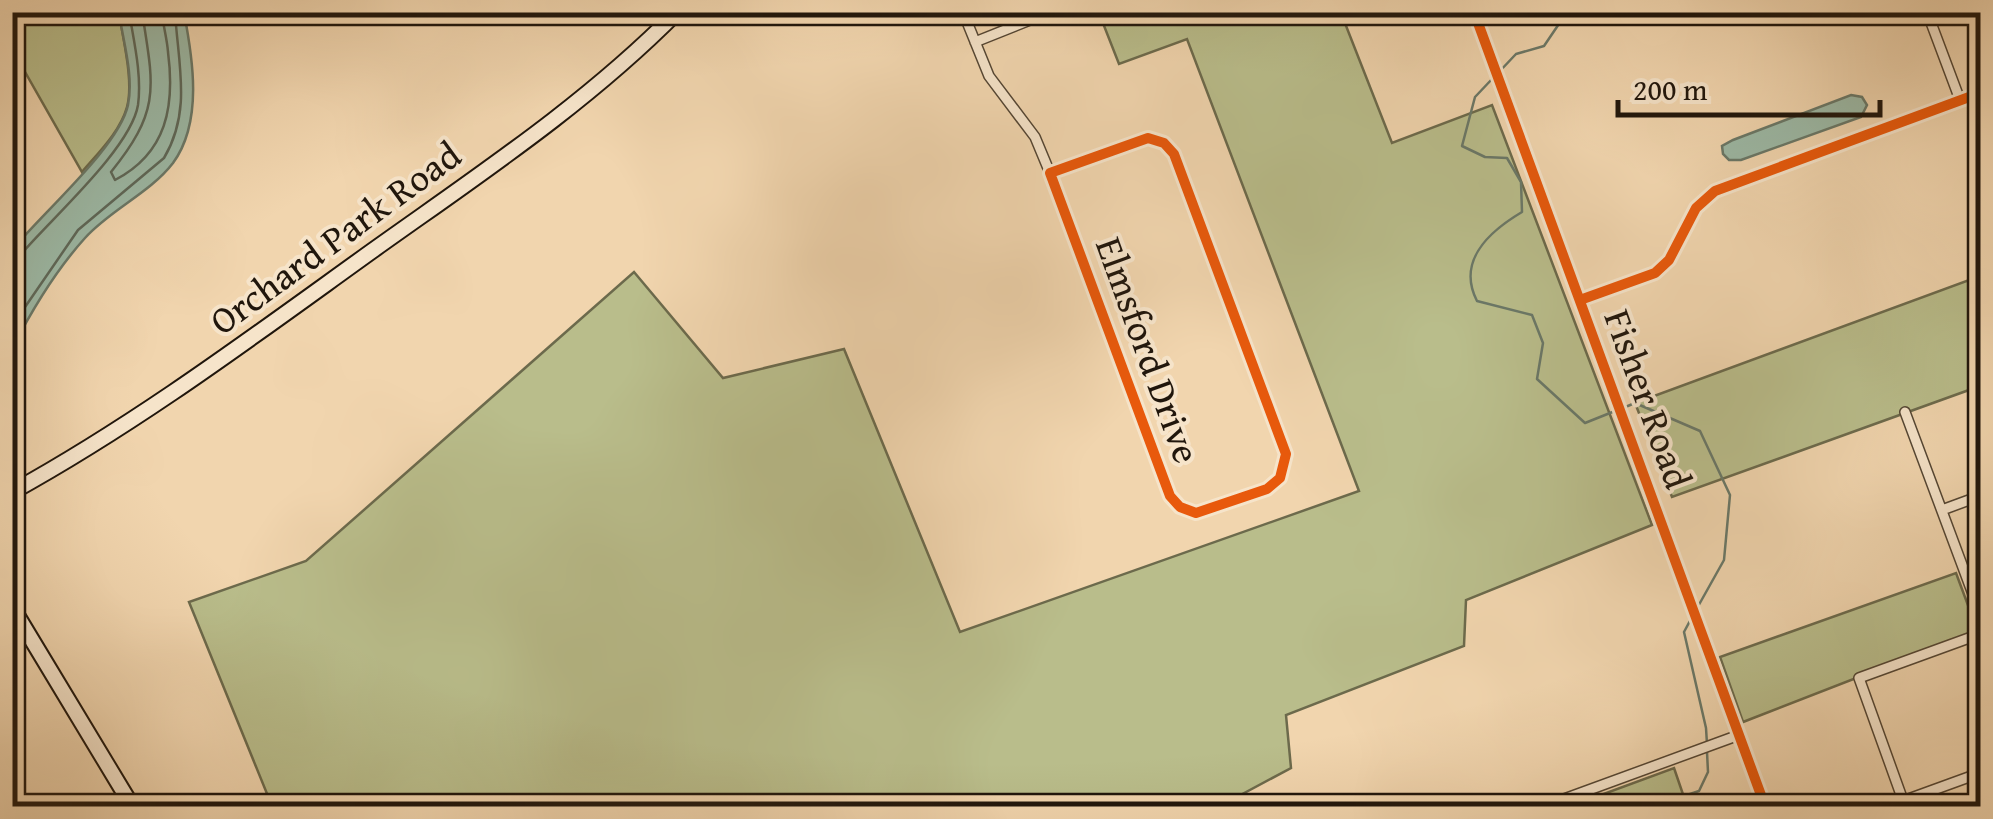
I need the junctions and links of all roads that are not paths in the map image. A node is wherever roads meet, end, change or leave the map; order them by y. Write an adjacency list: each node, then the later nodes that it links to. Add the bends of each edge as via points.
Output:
1 (677, 12): 12 (main road, Orchard Park Road, via 589,94 467,184 147,412)
2 (962, 12): 6 (street, Elmsford Drive)
3 (1474, 12): 10 (street, Fisher Road)
4 (1927, 12): 8 (street)
5 (1040, 16): 6 (street)
6 (975, 42): 9 (street, Elmsford Drive, via 996,88 1035,136)
7 (1980, 93): 8 (street)
8 (1960, 100): 10 (street, via 1715,191 1696,208 1669,260 1654,273)
9 (1050, 174): 9 (street, Elmsford Drive, via 1174,502 1204,512 1274,485 1286,463 1284,445 1170,148 1140,140)
10 (1580, 300): 18 (street, Fisher Road)
11 (1905, 412): 14 (street)
12 (12, 492)
13 (1980, 496): 14 (street)
14 (1942, 510): 16 (street)
15 (12, 607): 21 (main road)
16 (1980, 614)
17 (1980, 634): 20 (street, via 1859,678)
18 (1739, 735): 22 (street); 23 (street, Fisher Road)
19 (1980, 773): 20 (street)
20 (1904, 804)
21 (132, 806)
22 (1545, 806)
23 (1765, 806)

